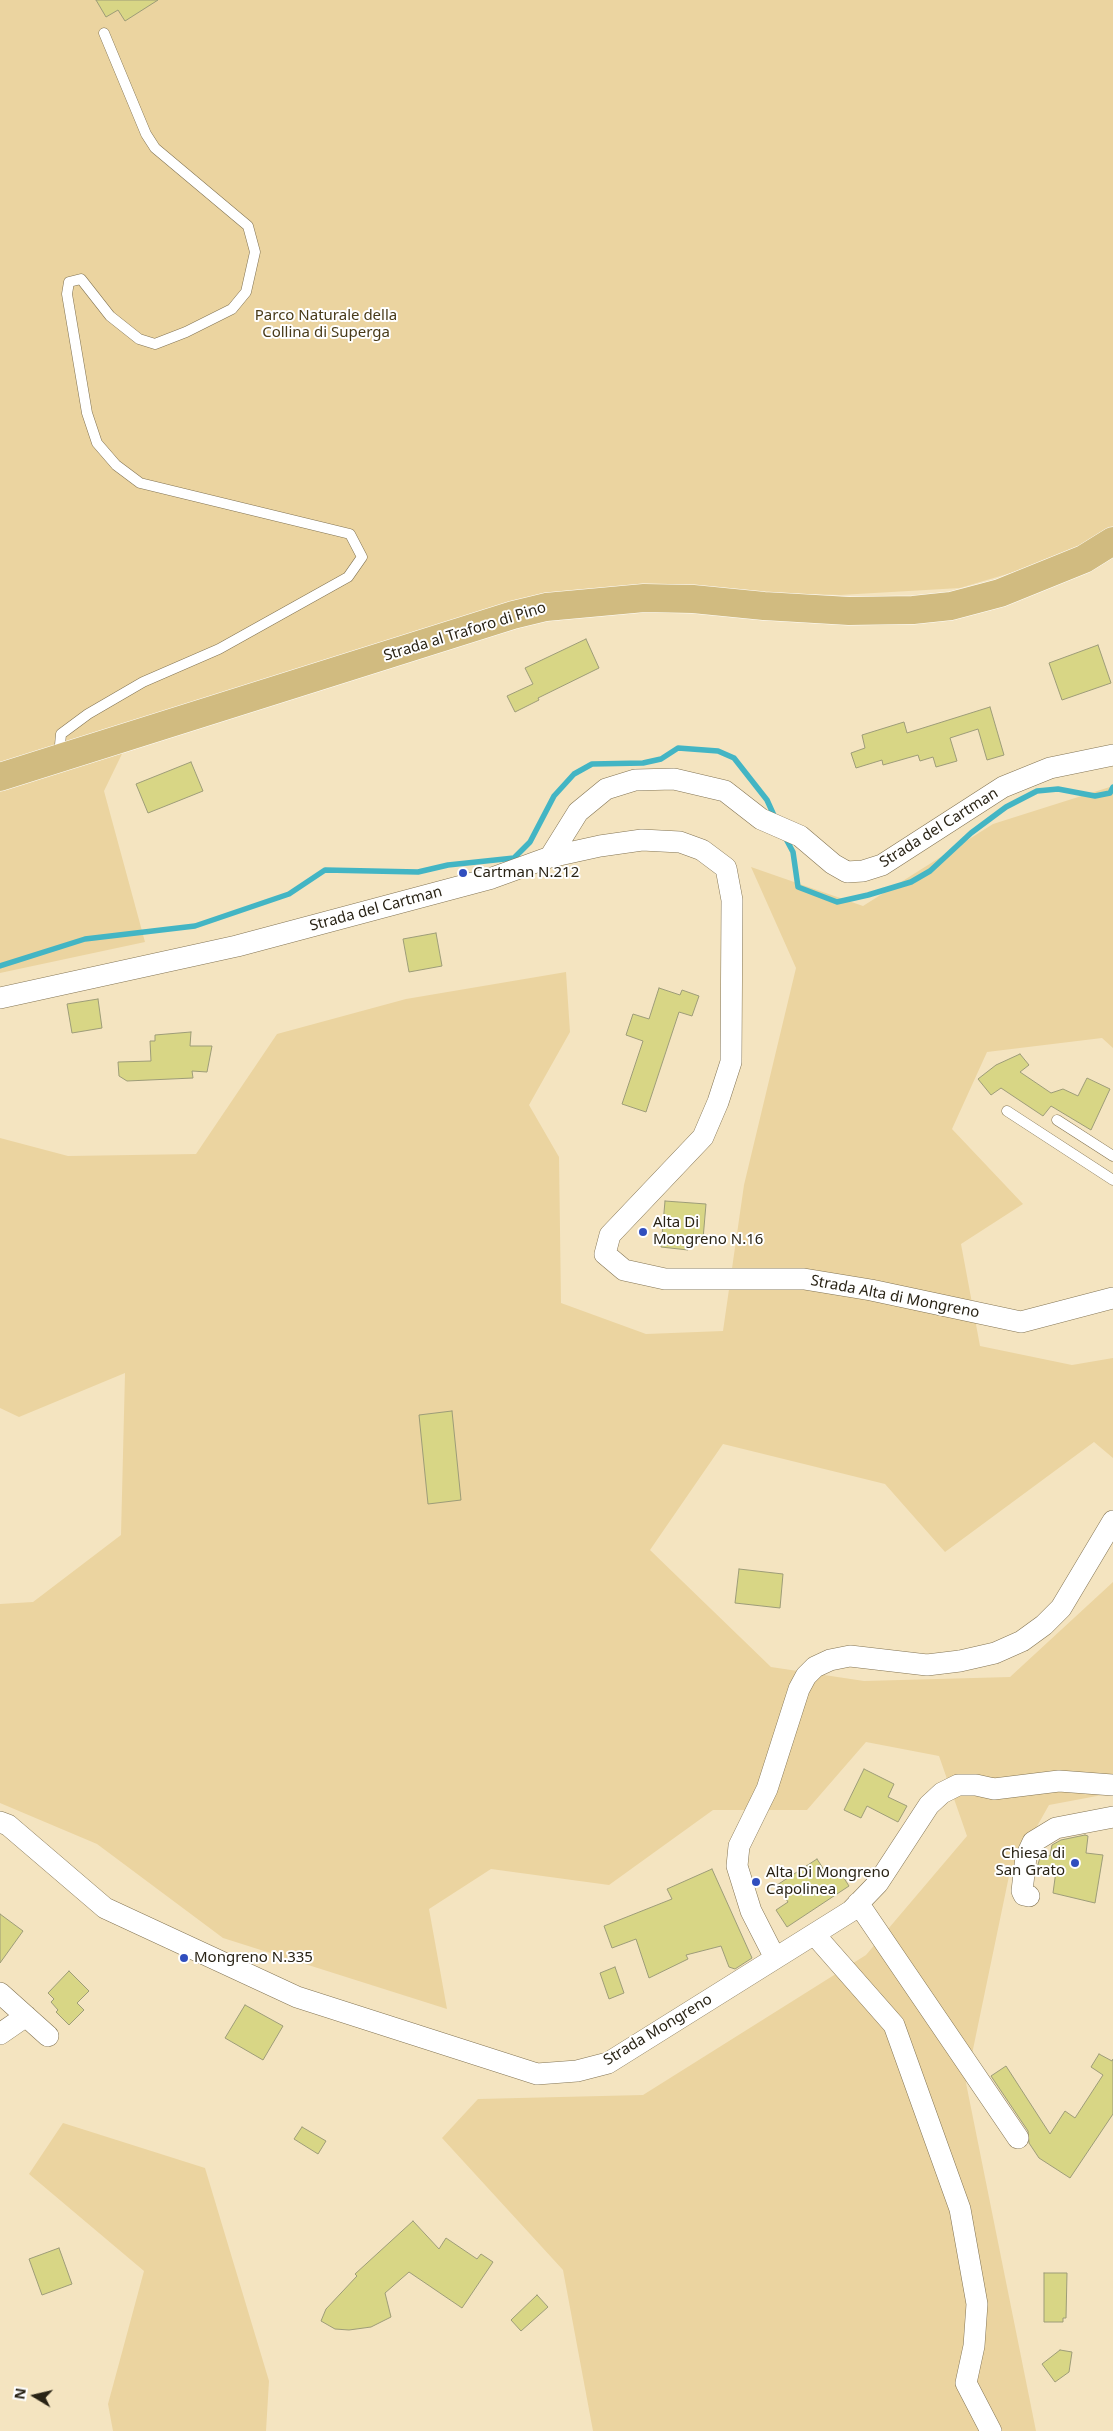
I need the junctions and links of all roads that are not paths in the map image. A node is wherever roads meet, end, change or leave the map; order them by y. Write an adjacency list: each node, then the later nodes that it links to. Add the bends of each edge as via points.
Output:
1 (104, 33): 4 (lane, via 146,134 155,148 248,226 255,252 246,292 232,309 155,344 139,339 110,316 82,278 69,282 67,294 87,413 97,443 116,465 140,482 350,534 362,557 348,577 219,649 143,682 88,714 61,734)
2 (1113, 541): 4 (main road, Strada al Traforo di Pino, via 1084,559 1043,577 1000,594 952,606 849,611 644,598 546,607)
3 (1113, 755): 6 (street, Strada del Cartman, via 1050,768 1004,788 882,865 864,871 847,872 833,864 800,836 761,819 725,791 674,779 635,780 606,789 578,812)
4 (58, 759): 5 (main road, Strada al Traforo di Pino)
5 (0, 777)
6 (550, 857): 7 (street, Strada del Cartman, via 492,878 237,946); 12 (street, Strada Alta di Mongreno, via 642,840 680,842 702,850 726,868 732,900 731,1062 703,1137 610,1235 605,1254 624,1270 665,1279 804,1279 1021,1322)
7 (0, 998)
8 (1007, 1111): 11 (lane)
9 (1057, 1120): 10 (lane)
10 (1113, 1156)
11 (1113, 1180)
12 (1113, 1298)
13 (1113, 1521): 20 (street, via 1061,1608 1022,1641 995,1653 927,1665 850,1656 830,1660 806,1676 767,1789 739,1846 737,1866 751,1911)
14 (1113, 1785): 18 (street, Strada Mongreno, via 1059,1781 994,1789 958,1785 929,1805 878,1882)
15 (1113, 1816): 17 (street, via 1056,1828 1033,1842 1026,1857 1022,1891)
16 (0, 1822): 20 (street, Strada Mongreno, via 8,1825 106,1908 297,1997 536,2074 577,2072 608,2063)
17 (1029, 1896)
18 (858, 1903): 19 (street, Strada Mongreno, via 851,1912); 25 (street)
19 (814, 1934): 20 (street, Strada Mongreno); 26 (street, via 894,2025 960,2209 977,2304 974,2346 966,2383)
20 (775, 1958)
21 (0, 1993): 22 (street)
22 (26, 2016): 23 (street); 24 (street)
23 (0, 2034)
24 (48, 2036)
25 (1018, 2138)
26 (991, 2431)

